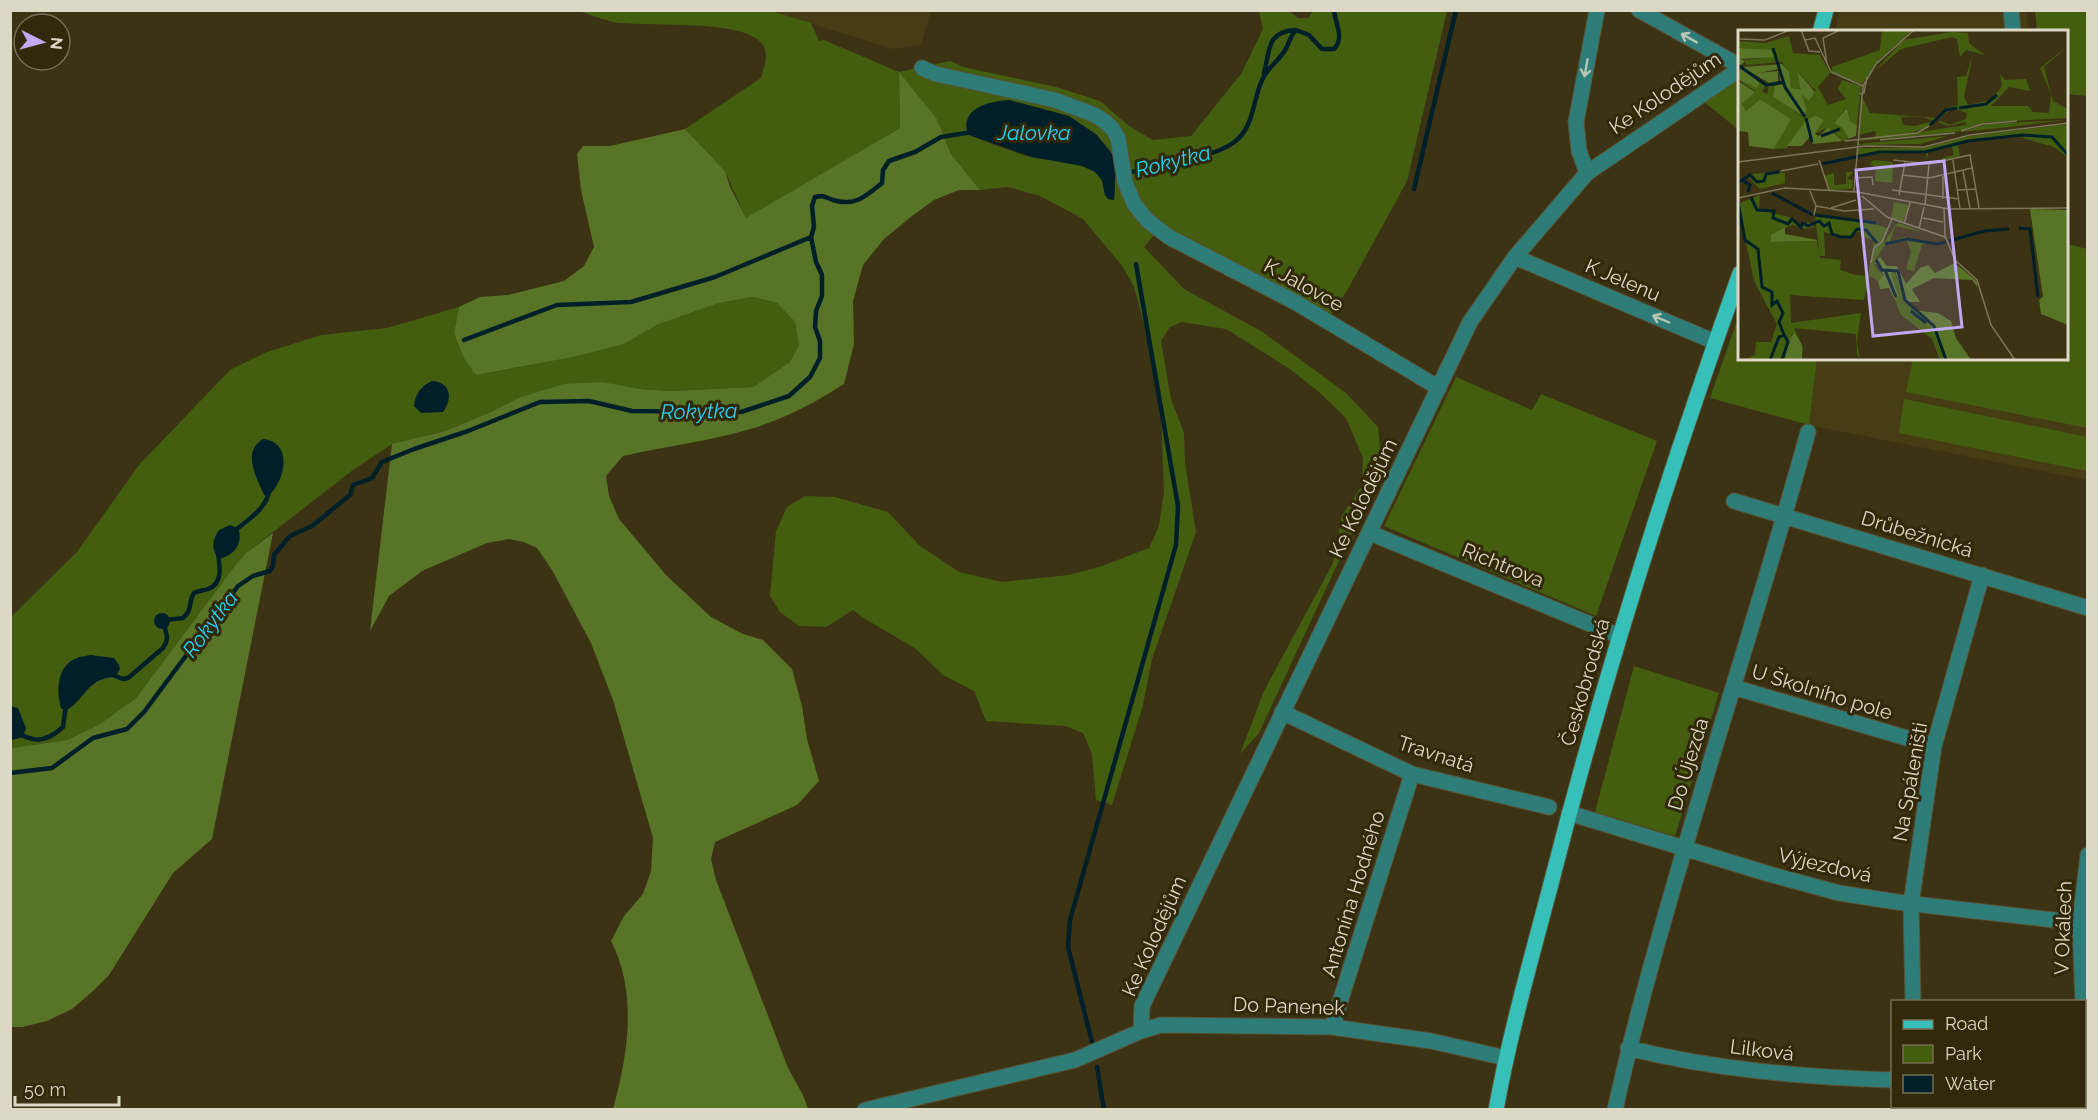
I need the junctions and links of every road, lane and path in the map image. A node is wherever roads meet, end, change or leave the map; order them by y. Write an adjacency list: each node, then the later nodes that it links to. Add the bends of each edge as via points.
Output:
1 (1597, 10): 10 (street, one-way to 10, via 1576,122 1579,151)
2 (1639, 10): 7 (street, one-way to 2)
3 (1826, 10): 5 (main road)
4 (2011, 10): 6 (street)
5 (1821, 30)
6 (2013, 30)
7 (1738, 67)
8 (922, 68): 14 (street, K Jalovce, via 1055,100 1095,115 1118,138 1125,182 1134,204 1148,221 1169,237 1295,302)
9 (1738, 69): 10 (street, Ke Kolodějům)
10 (1587, 173): 11 (street, Ke Kolodějům)
11 (1515, 257): 13 (street, K Jelenu, one-way to 11); 14 (street, Ke Kolodějům, via 1470,322)
12 (1738, 279): 13 (main road, Českobrodská)
13 (1715, 342): 21 (main road, Českobrodská)
14 (1439, 388): 18 (street, Ke Kolodějům)
15 (1808, 432): 17 (street, Do Újezda)
16 (1734, 501): 17 (street, Drůbežnická)
17 (1785, 515): 19 (street, Drůbežnická); 22 (street, Do Újezda)
18 (1370, 532): 21 (street, Richtrova); 23 (street, Ke Kolodějům)
19 (1982, 575): 20 (street, Drůbežnická); 24 (street, Na Spáleništi)
20 (2088, 608)
21 (1619, 636): 27 (main road, Českobrodská)
22 (1733, 687): 24 (street, U Školního pole); 28 (street, Do Újezda)
23 (1282, 712): 25 (street, Travnatá); 35 (street, Ke Kolodějům, via 1142,1006)
24 (1934, 746): 30 (street, Na Spáleništi)
25 (1412, 774): 26 (street, Travnatá); 34 (street, Antonína Hodného)
26 (1549, 807)
27 (1569, 813): 28 (street, Výjezdová); 37 (main road, Českobrodská)
28 (1684, 848): 30 (street, Výjezdová, via 1839,892); 36 (street, Do Újezda)
29 (2088, 855): 31 (street, V Okálech)
30 (1911, 904): 31 (street, Výjezdová); 32 (street, Na Spáleništi)
31 (2080, 923): 33 (street, V Okálech)
32 (1913, 1000)
33 (2083, 1000)
34 (1332, 1027): 35 (street, Do Panenek, via 1161,1025); 37 (street, Do Panenek, via 1431,1041)
35 (1142, 1031): 41 (street, Do Panenek, via 1075,1060)
36 (1628, 1048): 39 (street, Lilková, via 1688,1061 1810,1077); 43 (street, Do Újezda)
37 (1506, 1058): 42 (main road, Českobrodská)
38 (2086, 1069): 40 (street)
39 (1891, 1080)
40 (2088, 1098)
41 (865, 1110)
42 (1496, 1110)
43 (1615, 1110)

